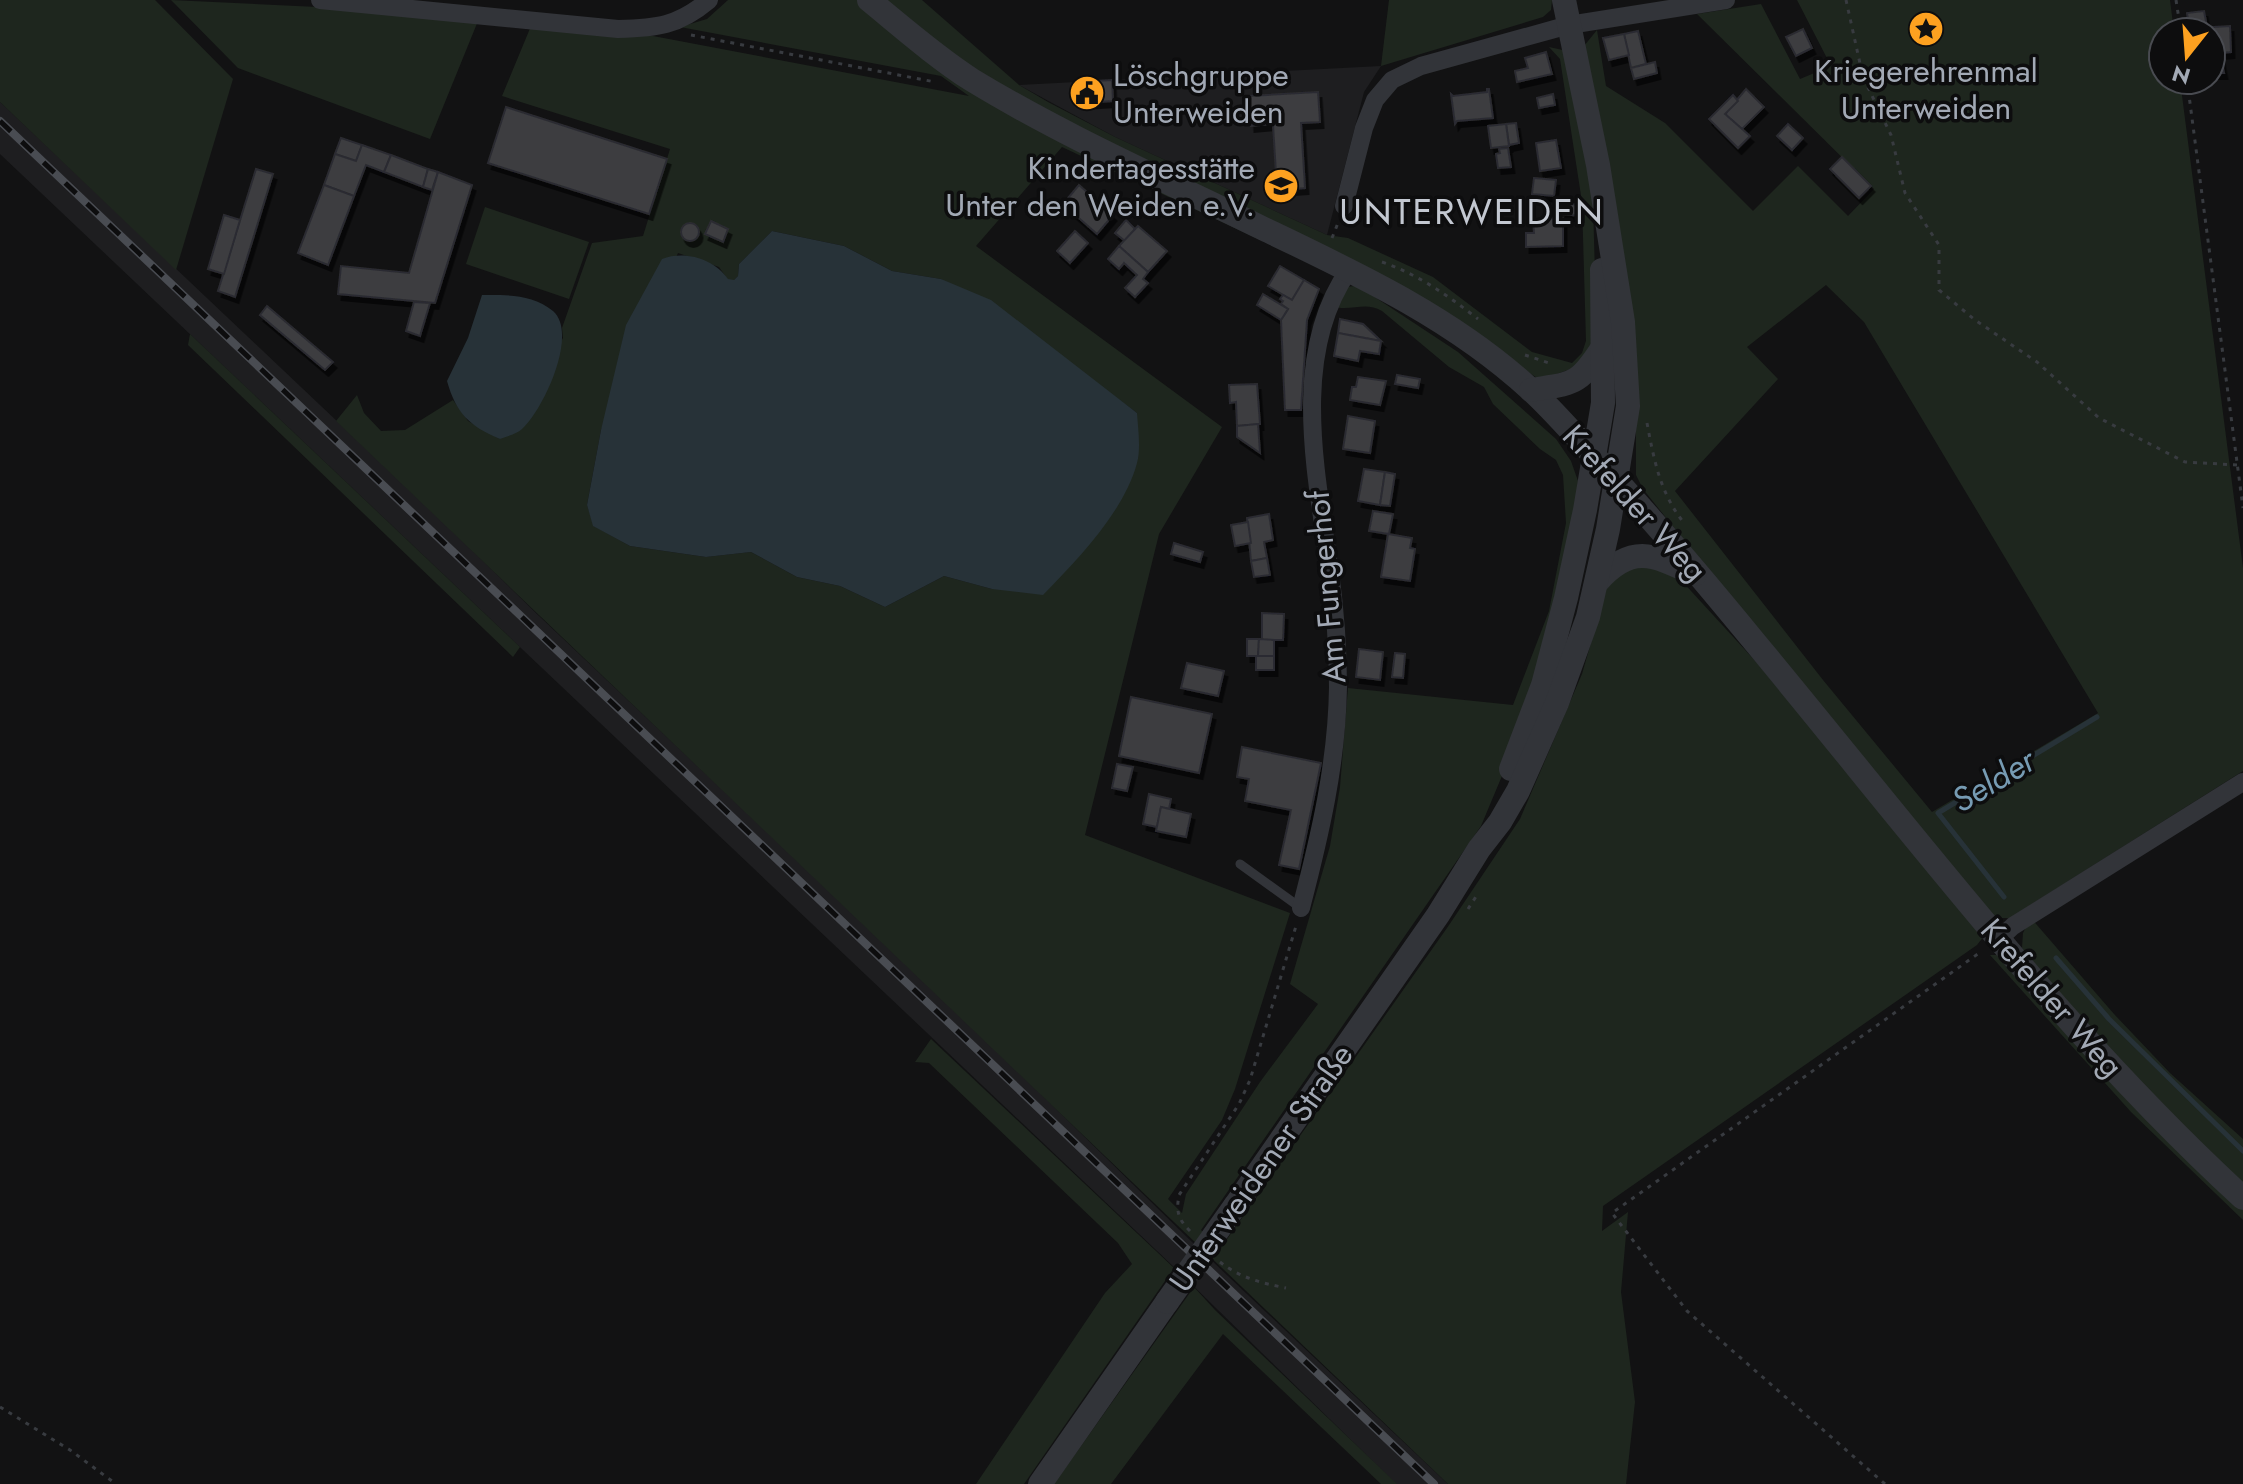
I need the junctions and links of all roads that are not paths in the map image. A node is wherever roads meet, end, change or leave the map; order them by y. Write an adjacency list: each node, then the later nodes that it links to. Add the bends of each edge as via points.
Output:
1 (320, 0): 2 (street, via 618,29 679,21)
2 (709, 0)
3 (869, 0): 9 (street, Krefelder Weg, via 968,77 1051,124)
4 (1564, 0): 6 (street, Unterweidener Straße)
5 (1726, 0): 6 (street)
6 (1569, 25): 7 (street, Unterweidener Straße); 8 (street, via 1421,66 1392,80 1375,100 1364,128)
7 (1598, 165): 10 (street, Unterweidener Straße); 13 (street, Unterweidener Straße, via 1623,322 1628,406)
8 (1344, 206)
9 (1349, 270): 11 (street, Krefelder Weg, via 1420,308); 19 (street, Am Fungerhof, via 1325,314 1312,407 1338,688 1329,795)
10 (1603, 347): 11 (street, via 1572,384); 12 (street, Unterweidener Straße, via 1603,403)
11 (1531, 390): 12 (street, Krefelder Weg)
12 (1594, 456): 13 (street, Krefelder Weg); 17 (street, Unterweidener Straße, via 1543,685)
13 (1616, 479): 14 (street, Krefelder Weg); 15 (street, Unterweidener Straße)
14 (1701, 576): 15 (street, via 1644,555 1619,561); 20 (street, Krefelder Weg)
15 (1598, 581): 17 (street, Unterweidener Straße, via 1557,703 1518,791)
16 (2243, 782): 20 (street)
17 (1479, 849): 22 (street, Unterweidener Straße, bridge)
18 (1240, 864): 19 (lane)
19 (1301, 908)
20 (1999, 939): 21 (street, Krefelder Weg, via 2180,1140)
21 (2243, 1198)
22 (1040, 1484)

